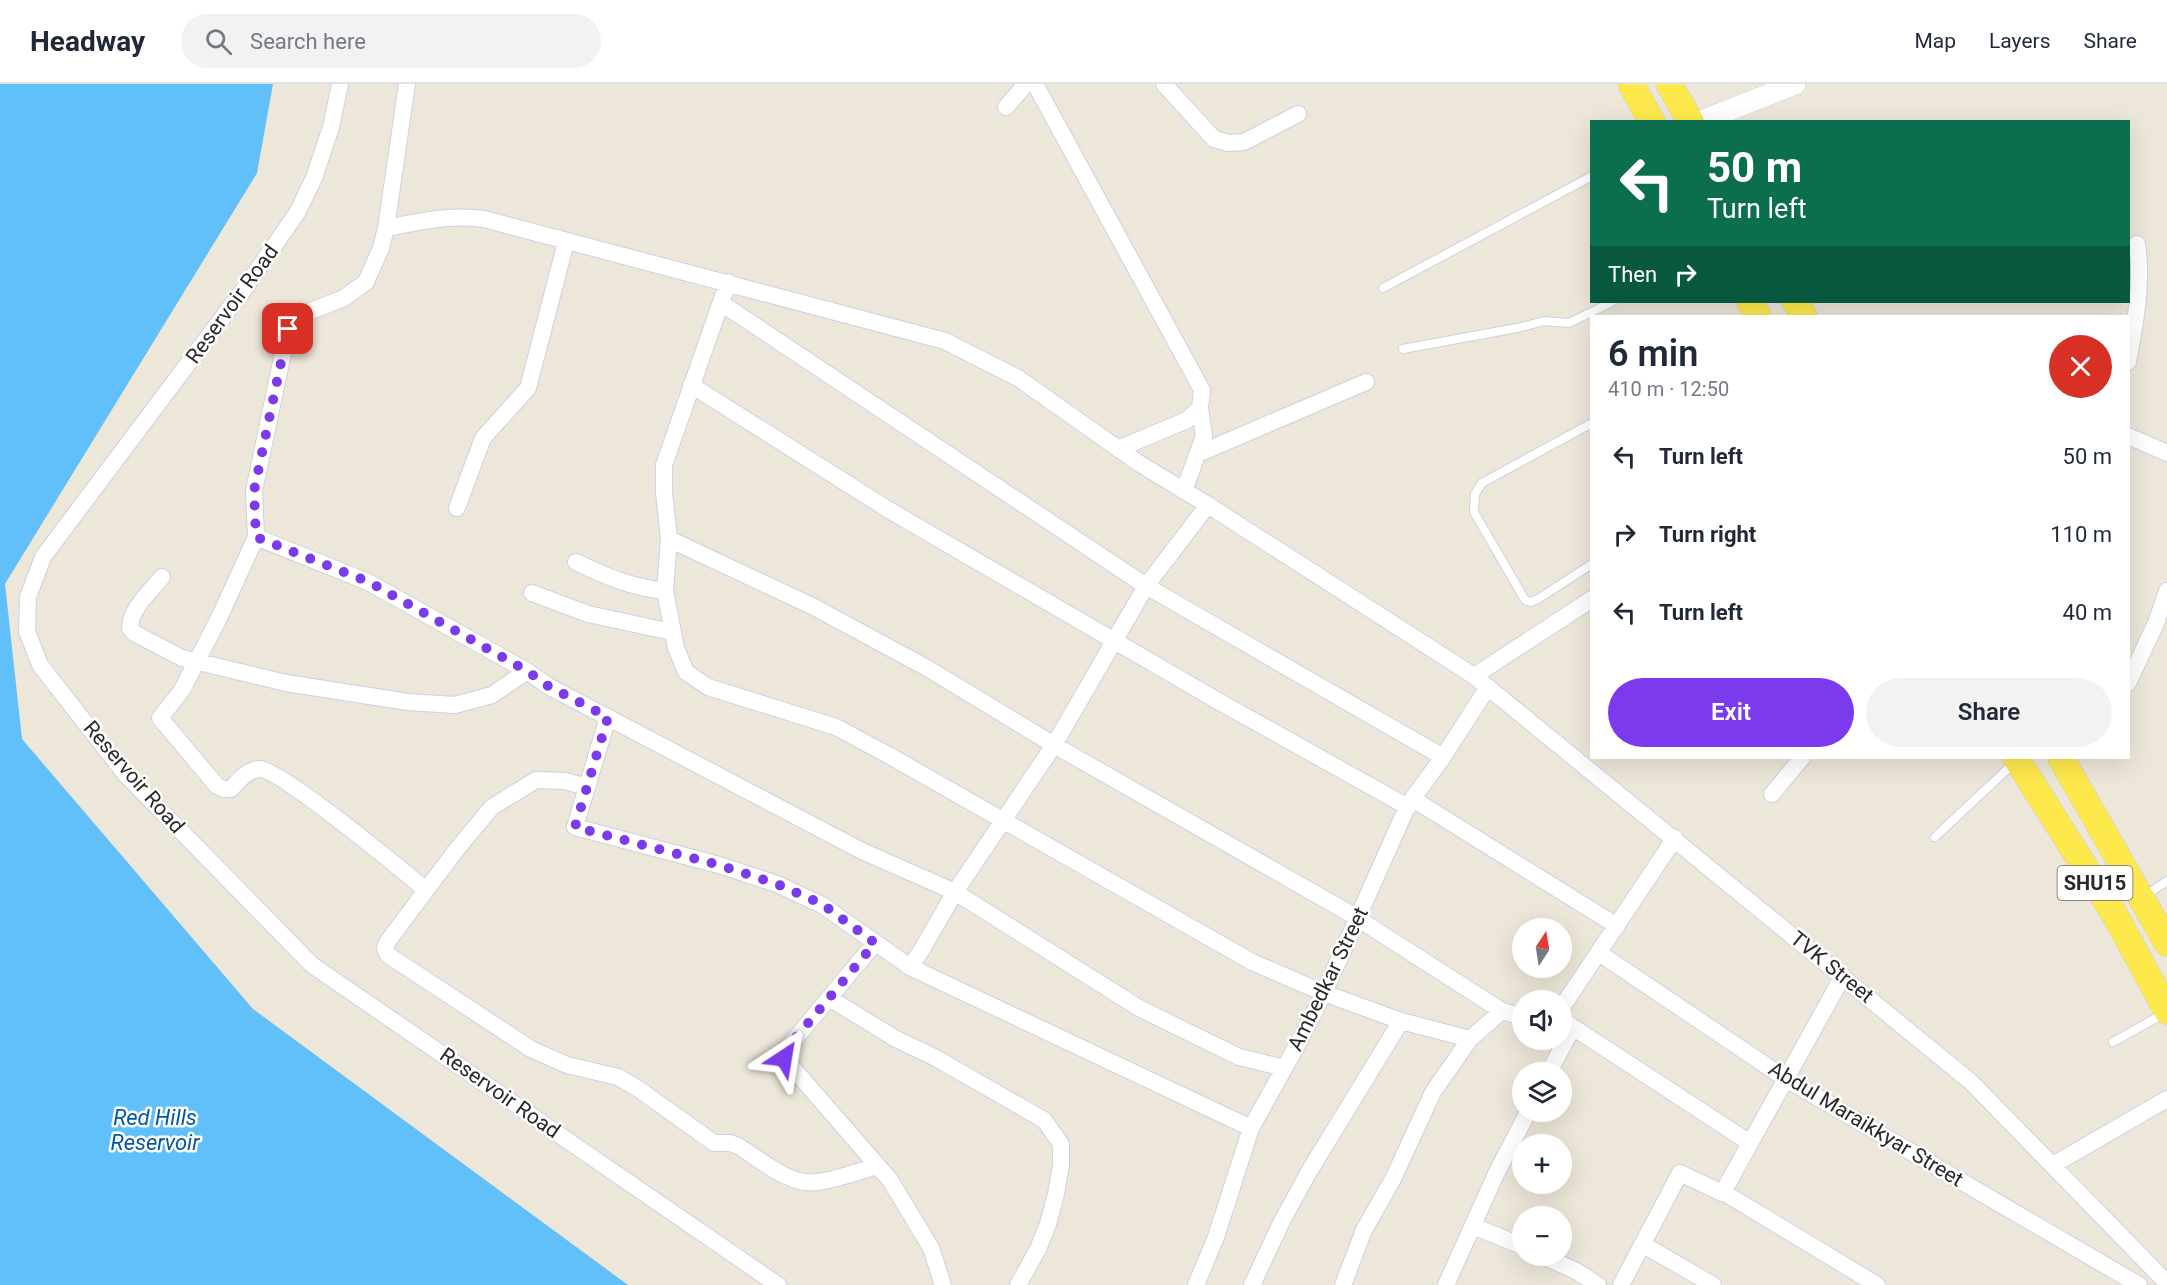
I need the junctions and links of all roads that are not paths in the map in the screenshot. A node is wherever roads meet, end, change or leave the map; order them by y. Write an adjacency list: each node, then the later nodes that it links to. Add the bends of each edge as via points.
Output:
1 (340, 84): 99 (street, Reservoir Road, via 332,127 297,213 43,557 28,597 27,631 40,665 126,775 312,965)
2 (407, 84): 15 (street)
3 (1026, 84): 9 (street)
4 (1035, 84): 26 (street, via 1202,390)
5 (1164, 84): 10 (street, via 1215,139 1228,144 1244,142)
6 (1631, 84): 11 (main road)
7 (1669, 84): 12 (main road)
8 (1795, 84): 13 (street)
9 (1006, 107)
10 (1298, 114)
11 (1651, 120)
12 (1690, 120)
13 (1704, 120)
14 (1590, 177): 19 (lane)
15 (386, 228): 16 (street, TVK Street, via 465,216); 35 (street, via 366,282 344,298 306,314 288,329 254,491)
16 (566, 242): 18 (street, TVK Street); 34 (street, via 528,388 483,438)
17 (2137, 244): 22 (street, via 2140,262)
18 (728, 282): 20 (street); 29 (street, TVK Street, via 945,342 1018,378)
19 (1383, 288)
20 (721, 303): 25 (street); 40 (street)
21 (1610, 303): 23 (lane, via 1569,323 1544,321)
22 (2131, 334)
23 (1403, 349)
24 (1366, 382): 31 (street)
25 (692, 385): 36 (street, via 664,465); 46 (street, via 889,510)
26 (1200, 408): 29 (street, via 1187,420); 31 (street, via 1204,436)
27 (1590, 424): 38 (lane, via 1482,483 1475,494 1474,512 1525,600 1538,599)
28 (2130, 437): 30 (street)
29 (1118, 449): 32 (street, TVK Street)
30 (2167, 453)
31 (1198, 454): 32 (street)
32 (1184, 491): 33 (street, TVK Street)
33 (1208, 505): 40 (street); 49 (street, TVK Street)
34 (457, 508)
35 (256, 537): 47 (street); 48 (street, via 369,582)
36 (669, 539): 41 (street); 53 (street, via 814,607 927,668)
37 (576, 562): 41 (street, via 615,581)
38 (1590, 565)
39 (162, 577): 47 (street, via 134,612 130,628 174,654)
40 (1146, 586): 46 (street); 54 (street)
41 (665, 591): 45 (street)
42 (2167, 591): 50 (street)
43 (532, 593): 45 (street, via 588,614)
44 (1590, 603): 49 (street)
45 (672, 632): 61 (street, via 686,672 708,687 836,727)
46 (1115, 642): 53 (street); 60 (street)
47 (197, 662): 48 (street, via 286,683 408,702 455,705 492,695); 65 (street, via 160,718 217,786 231,789 252,771 269,771 314,801)
48 (527, 671): 52 (street)
49 (1474, 676): 51 (street, TVK Street)
50 (2130, 679)
51 (1488, 687): 54 (street, Ambedkar Street); 63 (street, TVK Street)
52 (608, 717): 58 (street); 66 (street, via 862,851)
53 (1054, 746): 61 (street); 68 (street)
54 (1443, 757): 60 (street, Ambedkar Street)
55 (1801, 759): 59 (street)
56 (2016, 759): 62 (lane); 79 (main road, SHU15, via 2115,915)
57 (2062, 759): 67 (main road, SHU15)
58 (587, 787): 65 (street, via 536,780 516,791 492,807); 70 (street, via 575,827 777,884 822,904)
59 (1772, 794)
60 (1410, 803): 68 (street, Ambedkar Street); 69 (street)
61 (1004, 821): 66 (street); 76 (street, via 1252,962)
62 (1935, 837)
63 (1674, 838): 69 (street); 74 (street, TVK Street)
64 (2167, 881): 67 (lane)
65 (426, 890): 92 (street, via 388,941 388,955 531,1049 567,1065 618,1077 714,1143 738,1146 787,1176 806,1182)
66 (955, 892): 73 (street); 85 (street, via 1139,1008 1239,1057)
67 (2142, 898): 71 (main road, SHU15)
68 (1357, 918): 76 (street, Ambedkar Street); 78 (street)
69 (1617, 926): 72 (street)
70 (875, 943): 73 (street); 77 (street)
71 (2167, 943)
72 (1599, 953): 75 (street); 86 (street, Abdul Maraikkyar Street)
73 (910, 967): 89 (street)
74 (1844, 976): 86 (street); 91 (street, TVK Street, via 1971,1082)
75 (1572, 992)
76 (1324, 993): 81 (street); 85 (street, Ambedkar Street)
77 (829, 998): 92 (street, via 784,1052 784,1058); 101 (street, via 1044,1120 1061,1144 1061,1165 1048,1224)
78 (1502, 1011): 80 (street); 83 (street)
79 (2167, 1012): 84 (lane)
80 (1512, 1014)
81 (1401, 1021): 83 (street); 103 (street, via 1310,1170)
82 (1572, 1027): 90 (street)
83 (1470, 1039): 104 (street, via 1433,1092 1393,1179 1364,1230)
84 (2113, 1042)
85 (1284, 1068): 89 (street, Ambedkar Street)
86 (1786, 1079): 90 (street); 110 (street, Abdul Maraikkyar Street)
87 (2167, 1099): 91 (street)
88 (1523, 1122): 94 (street)
89 (1251, 1128): 102 (street, Ambedkar Street, via 1216,1237)
90 (1750, 1143): 93 (street)
91 (2053, 1165): 98 (street, TVK Street)
92 (878, 1166): 100 (street, via 931,1248)
93 (1724, 1192): 96 (street, via 1680,1173); 109 (street)
94 (1473, 1226): 95 (street); 105 (street)
95 (1512, 1242)
96 (1642, 1244): 107 (street); 108 (street)
97 (1565, 1266): 106 (street)
98 (2167, 1283)
99 (778, 1285)
100 (943, 1285)
101 (1018, 1285)
102 (1196, 1285)
103 (1252, 1285)
104 (1343, 1285)
105 (1446, 1285)
106 (1598, 1285)
107 (1621, 1285)
108 (1713, 1285)
109 (1877, 1285)
110 (2139, 1285)

